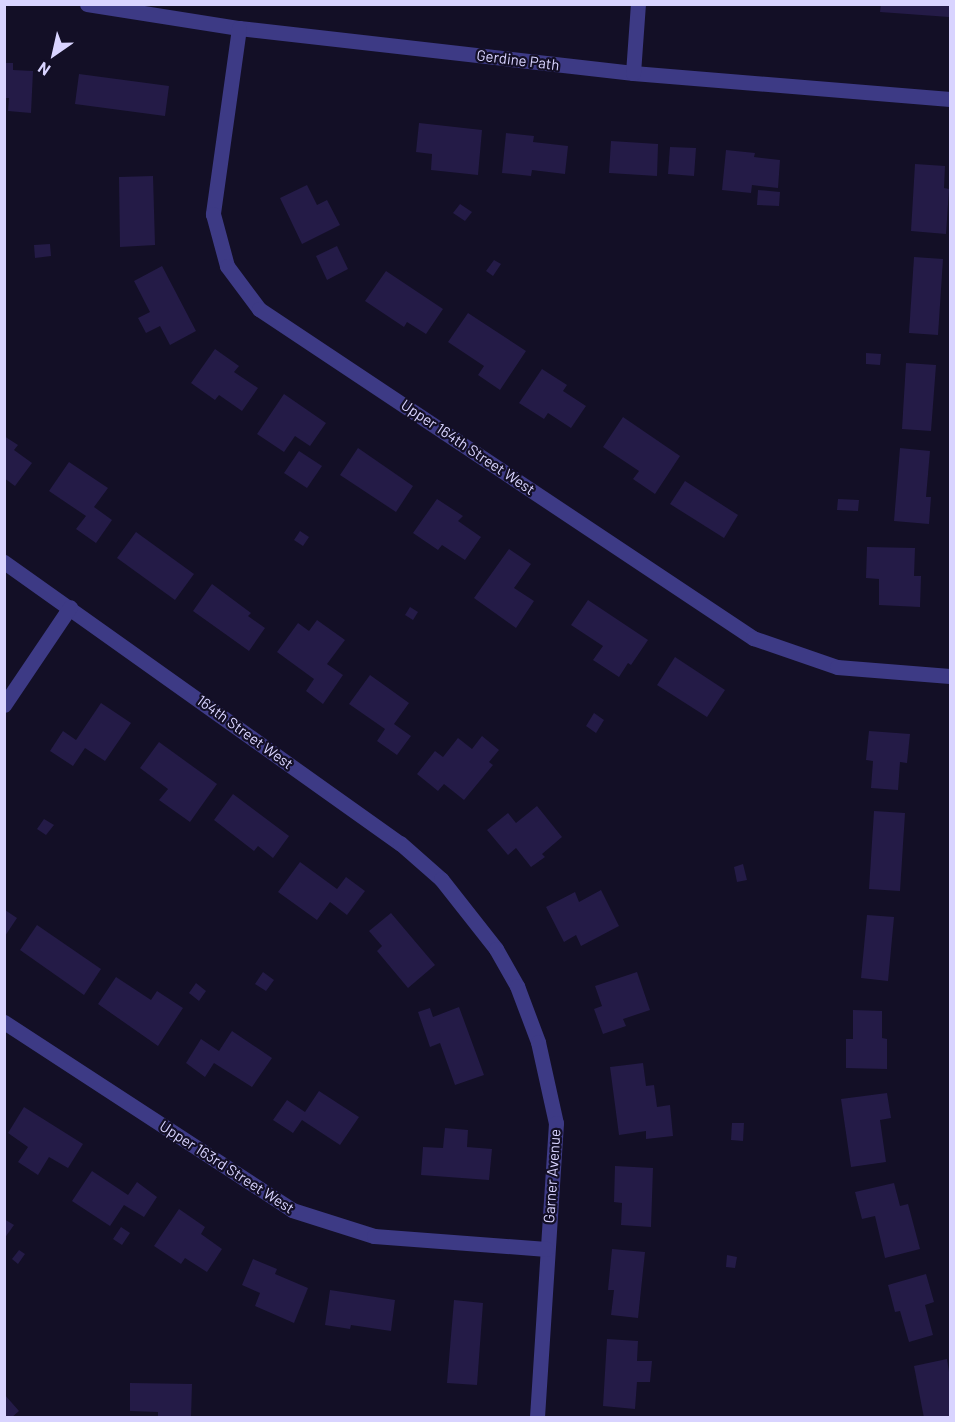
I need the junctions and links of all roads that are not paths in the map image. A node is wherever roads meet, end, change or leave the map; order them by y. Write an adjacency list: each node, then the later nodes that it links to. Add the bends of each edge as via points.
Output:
1 (87, 4): 3 (street, Gerdine Path)
2 (638, 4): 4 (street)
3 (239, 28): 4 (street, Gerdine Path); 8 (street, Upper 164th Street West, via 213,214 227,266 260,309 753,638 837,667)
4 (633, 73): 5 (street, Gerdine Path)
5 (951, 99)
6 (4, 562): 7 (street, 164th Street West)
7 (70, 607): 9 (street); 10 (street, 164th Street West, via 400,843 441,879)
8 (951, 676)
9 (4, 705)
10 (473, 917): 12 (street, Garner Avenue, via 517,986 549,1085 556,1123)
11 (4, 1022): 12 (street, Upper 163rd Street West, via 292,1210 374,1236)
12 (547, 1249): 13 (street, Garner Avenue)
13 (537, 1418)

